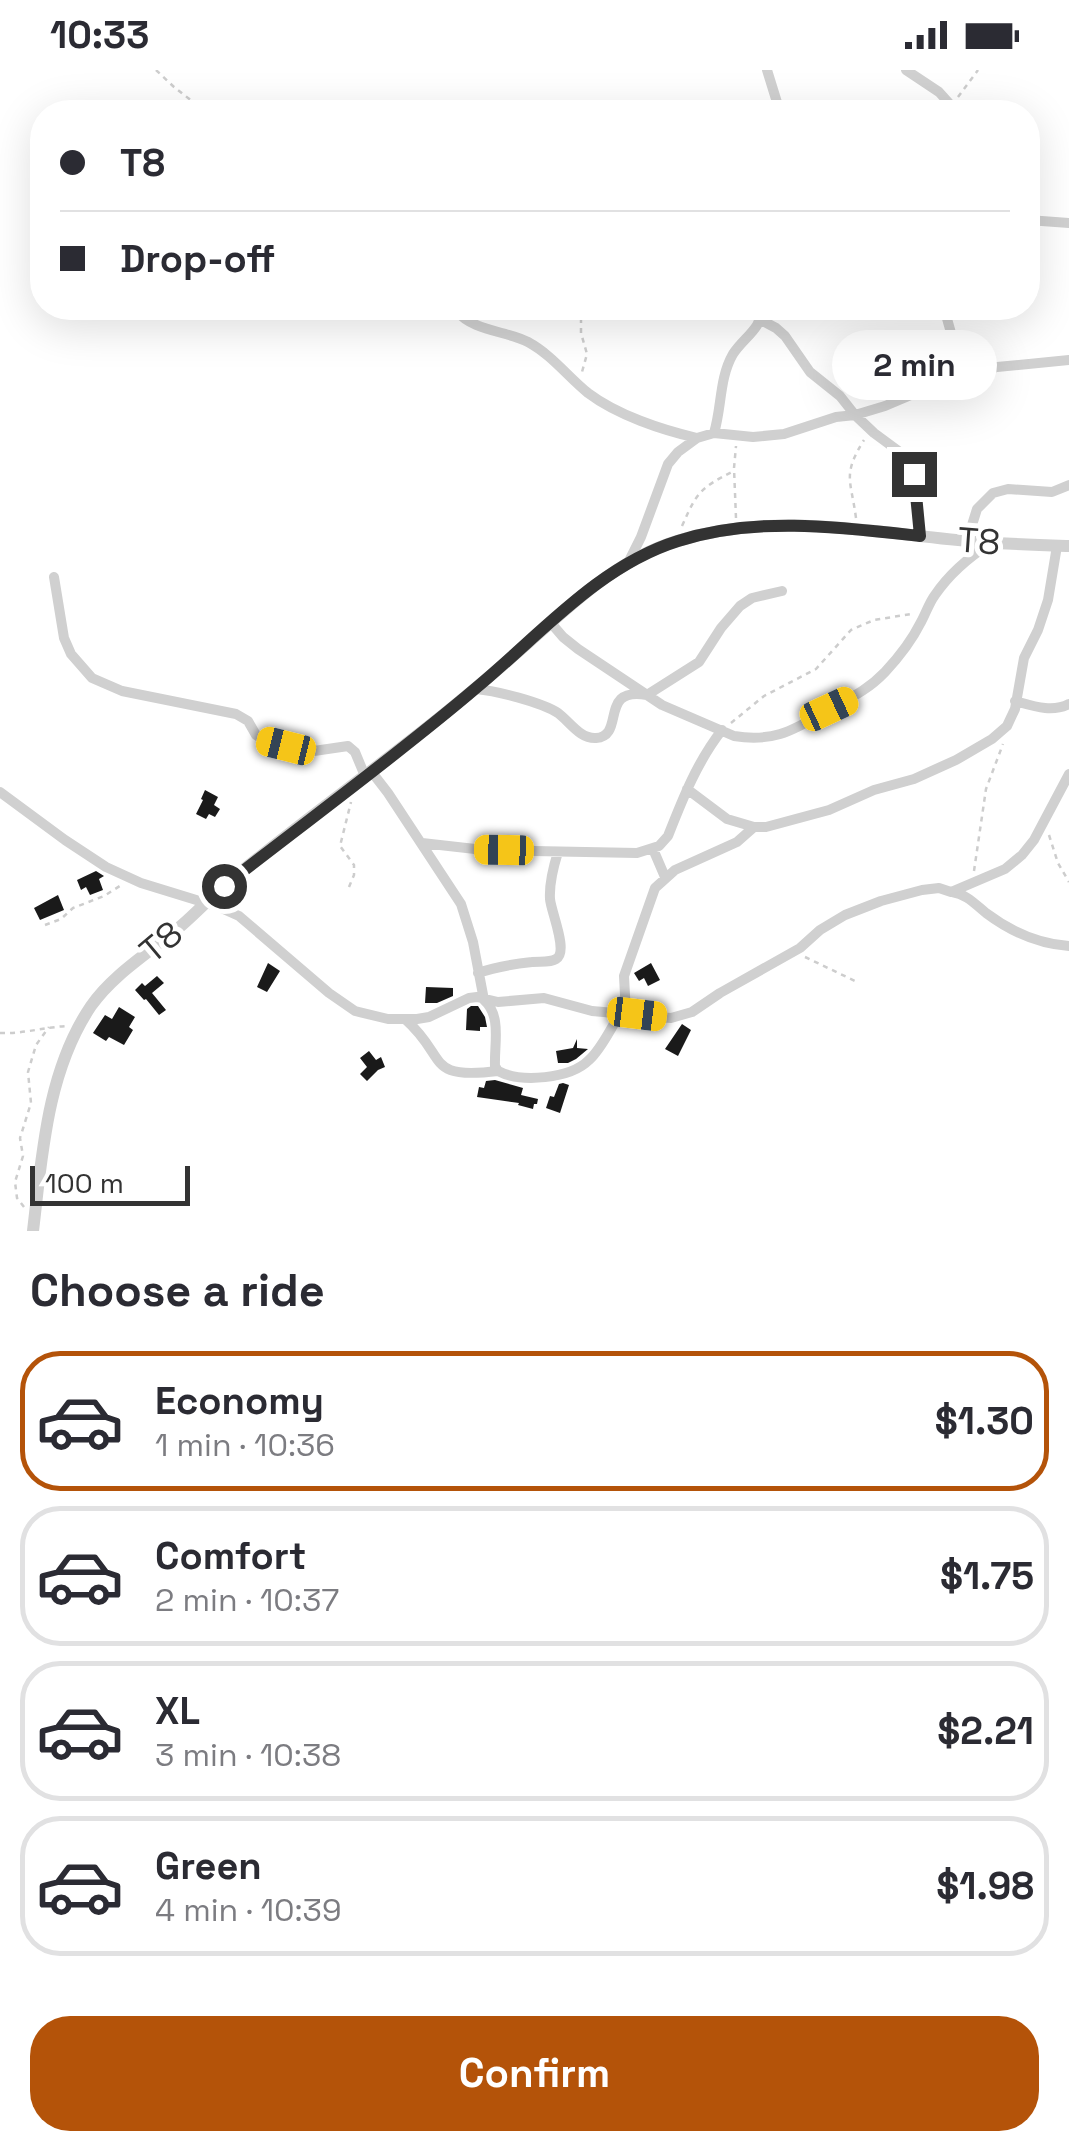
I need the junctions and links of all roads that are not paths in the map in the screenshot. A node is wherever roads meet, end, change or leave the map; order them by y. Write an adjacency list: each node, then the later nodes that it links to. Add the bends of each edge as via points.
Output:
1 (767, 70): 3 (street)
2 (906, 70): 4 (street)
3 (776, 100)
4 (946, 100)
5 (1063, 223): 6 (street)
6 (1069, 237)
7 (466, 320): 14 (street, via 531,343 608,407)
8 (762, 320): 12 (street, via 785,336 810,372); 13 (street, via 725,372)
9 (948, 320): 11 (street)
10 (1069, 360): 11 (street, via 1015,364)
11 (955, 380): 12 (street)
12 (855, 415): 13 (street, via 770,437); 16 (street, via 912,461)
13 (714, 432): 14 (street)
14 (697, 438): 20 (street, via 668,464)
15 (1069, 485): 17 (street, via 1052,492 993,493 977,509)
16 (920, 536): 17 (street, T8); 20 (street, T8, via 783,526 736,530 676,541)
17 (967, 541): 18 (street, T8)
18 (991, 542): 19 (street, T8); 28 (street, via 936,593 904,648 862,693 777,736 747,738)
19 (1063, 546): 26 (street)
20 (630, 561): 23 (street, T8)
21 (54, 577): 29 (street, via 64,638 92,678 122,691 236,714 266,741 314,750 348,746)
22 (782, 591): 25 (street, via 740,606 699,662)
23 (550, 623): 24 (street, T8); 25 (street)
24 (476, 689): 25 (street, via 549,708 595,738 610,730 621,698); 29 (street, T8)
25 (647, 695): 28 (street)
26 (1016, 701): 27 (street, via 1052,709); 33 (street, via 1005,728 969,754 829,810)
27 (1069, 704)
28 (722, 730): 31 (street)
29 (368, 773): 34 (street); 39 (street, T8)
30 (1069, 774): 38 (street, via 1028,848 992,876)
31 (687, 788): 33 (street, via 727,819); 35 (street, via 668,836)
32 (0, 792): 39 (street, via 86,856)
33 (754, 827): 37 (street)
34 (422, 843): 36 (street); 41 (street, via 462,904)
35 (653, 849): 36 (street); 37 (street)
36 (558, 852): 41 (street, via 550,902 560,955)
37 (665, 877): 43 (street, via 628,961)
38 (951, 892): 40 (street, via 1020,934); 43 (street, via 922,890 831,922 692,1012 671,1018)
39 (205, 904): 44 (street, via 239,916 341,1003 372,1016); 46 (street, T8, via 111,984 68,1047 46,1127)
40 (1069, 946)
41 (478, 973): 42 (street)
42 (484, 1000): 43 (street, via 544,998); 44 (street, via 469,998 429,1017); 45 (street, via 494,1016)
43 (623, 1014): 45 (street, via 576,1069 534,1078)
44 (405, 1019): 45 (street, via 446,1069)
45 (498, 1071)
46 (34, 1228)

